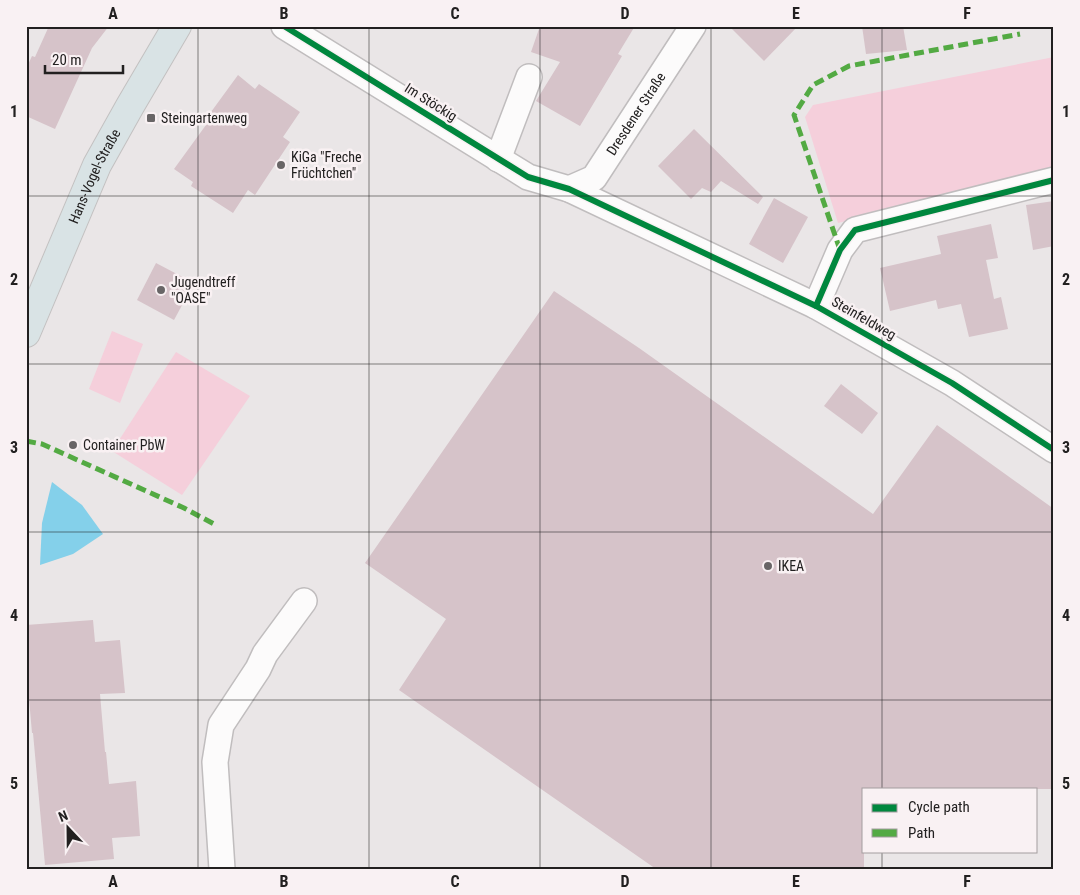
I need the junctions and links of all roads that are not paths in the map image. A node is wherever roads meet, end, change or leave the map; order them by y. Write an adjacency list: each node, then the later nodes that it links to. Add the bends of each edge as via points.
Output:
1 (177, 26): 9 (main road, Hans-Vogel-Straße, via 97,165)
2 (284, 26): 5 (street, Im Stöckig)
3 (693, 26): 7 (street, Dresdener Straße, via 594,178)
4 (529, 77): 5 (street)
5 (498, 159): 7 (street, Im Stöckig, via 528,177)
6 (1054, 180): 8 (street, via 855,230 840,250)
7 (569, 189): 8 (street, Steinfeldweg)
8 (816, 306): 10 (street, Steinfeldweg, via 952,383)
9 (26, 332)
10 (1054, 450)
11 (304, 601): 12 (street, via 221,725 215,762)
12 (222, 869)

